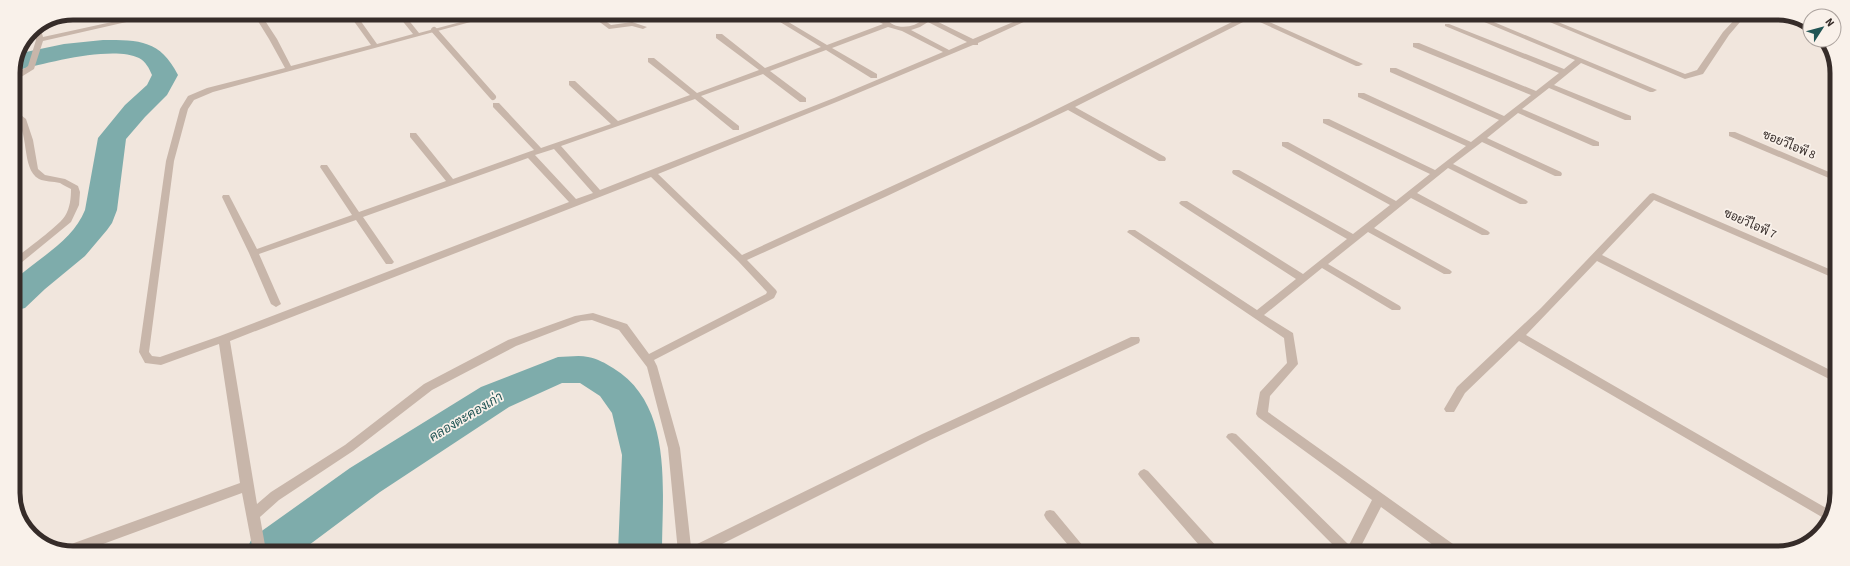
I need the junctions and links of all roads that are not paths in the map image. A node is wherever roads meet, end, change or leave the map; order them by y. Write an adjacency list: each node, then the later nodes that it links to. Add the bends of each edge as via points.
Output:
1 (134, 20): 25 (street)
2 (261, 20): 34 (street)
3 (355, 20): 28 (street)
4 (405, 20): 23 (street)
5 (473, 20): 17 (street)
6 (600, 20): 19 (street, via 609,27 632,24)
7 (781, 20): 29 (street)
8 (886, 20): 20 (street); 29 (street)
9 (924, 20): 20 (street, via 920,26)
10 (933, 20): 26 (street)
11 (1025, 20): 26 (street)
12 (1242, 20): 49 (street)
13 (1263, 20): 33 (street)
14 (1484, 20): 32 (street)
15 (1548, 20): 16 (street, via 1685,77 1700,72)
16 (1739, 20)
17 (469, 21): 21 (street)
18 (1447, 25): 37 (street)
19 (643, 28)
20 (904, 28): 30 (street)
21 (434, 30): 23 (street); 46 (lane)
22 (38, 33): 25 (street)
23 (417, 35): 28 (street)
24 (719, 36): 36 (street)
25 (39, 43): 38 (street, via 31,67)
26 (975, 43): 30 (street)
27 (1416, 45): 43 (street)
28 (375, 46): 34 (street)
29 (828, 47): 36 (street); 39 (street)
30 (950, 53): 70 (street)
31 (652, 60): 45 (street)
32 (1580, 60): 37 (street); 42 (street)
33 (1359, 64)
34 (289, 69): 100 (street, via 210,90 191,98 184,109 170,162 144,352 149,360 162,361)
35 (1394, 70): 53 (street)
36 (764, 71): 45 (street); 47 (street)
37 (1564, 72): 41 (street)
38 (20, 75)
39 (874, 76)
40 (572, 83): 55 (street)
41 (1548, 85): 43 (street); 52 (street)
42 (1653, 90)
43 (1536, 94): 50 (street)
44 (1362, 95): 63 (street)
45 (697, 96): 55 (street); 56 (street)
46 (493, 97)
47 (803, 100)
48 (496, 105): 64 (street)
49 (1069, 107): 66 (street); 89 (street)
50 (1517, 110): 53 (street); 61 (street)
51 (20, 117): 90 (street, via 29,140 34,170 42,177 62,181 75,188 76,198 68,220)
52 (1628, 118)
53 (1505, 119): 59 (street)
54 (1326, 121): 71 (street)
55 (617, 125): 62 (street)
56 (736, 128)
57 (1732, 134): 73 (street, ซอยวีไอพี 8)
58 (413, 135): 74 (street)
59 (1481, 138): 63 (street); 72 (street)
60 (1285, 144): 81 (street)
61 (1596, 144)
62 (555, 145): 64 (street); 75 (street)
63 (1472, 146): 67 (street)
64 (539, 151): 65 (street)
65 (529, 154): 74 (street); 79 (street)
66 (1162, 159)
67 (1448, 165): 71 (street); 78 (street)
68 (324, 167): 82 (street)
69 (1236, 172): 86 (street)
70 (653, 174): 75 (street); 89 (street)
71 (1436, 174): 76 (street)
72 (1558, 174)
73 (1830, 175)
74 (451, 182): 82 (street)
75 (599, 194): 79 (street)
76 (1411, 194): 81 (street); 85 (street)
77 (226, 198): 87 (street)
78 (1523, 202)
79 (575, 203): 100 (street)
80 (1184, 203): 95 (street)
81 (1398, 204): 83 (street)
82 (357, 215): 87 (street); 91 (street)
83 (1367, 228): 86 (street); 93 (street)
84 (1132, 232): 98 (street)
85 (1485, 233)
86 (1354, 239): 92 (street)
87 (254, 253): 96 (street)
88 (1596, 256): 94 (street, ซอยวีไอพี 7, via 1653,196); 99 (street); 103 (street)
89 (741, 258): 102 (street, via 772,292 770,296)
90 (20, 259)
91 (389, 262)
92 (1322, 264): 95 (street); 97 (street)
93 (1447, 272)
94 (1830, 273)
95 (1304, 279): 98 (street)
96 (276, 304)
97 (1396, 308)
98 (1257, 315): 108 (street, via 1289,336 1293,364 1264,395 1262,414)
99 (1518, 336): 104 (street, via 1461,390); 109 (street)
100 (224, 339): 107 (street)
101 (1135, 340): 115 (street, via 926,437)
102 (647, 359): 111 (street, via 622,327 593,316 580,318 512,344 428,387 349,448 276,496); 114 (street, via 652,366 674,448)
103 (1830, 375)
104 (1450, 409)
105 (1232, 437): 118 (street)
106 (1144, 474): 117 (street)
107 (247, 486): 111 (street); 112 (street)
108 (1379, 498): 119 (street); 120 (street)
109 (1826, 514)
110 (1050, 515): 116 (street)
111 (252, 516): 113 (street)
112 (82, 546)
113 (259, 546)
114 (684, 546)
115 (705, 546)
116 (1077, 546)
117 (1208, 546)
118 (1342, 546)
119 (1355, 546)
120 (1445, 546)

